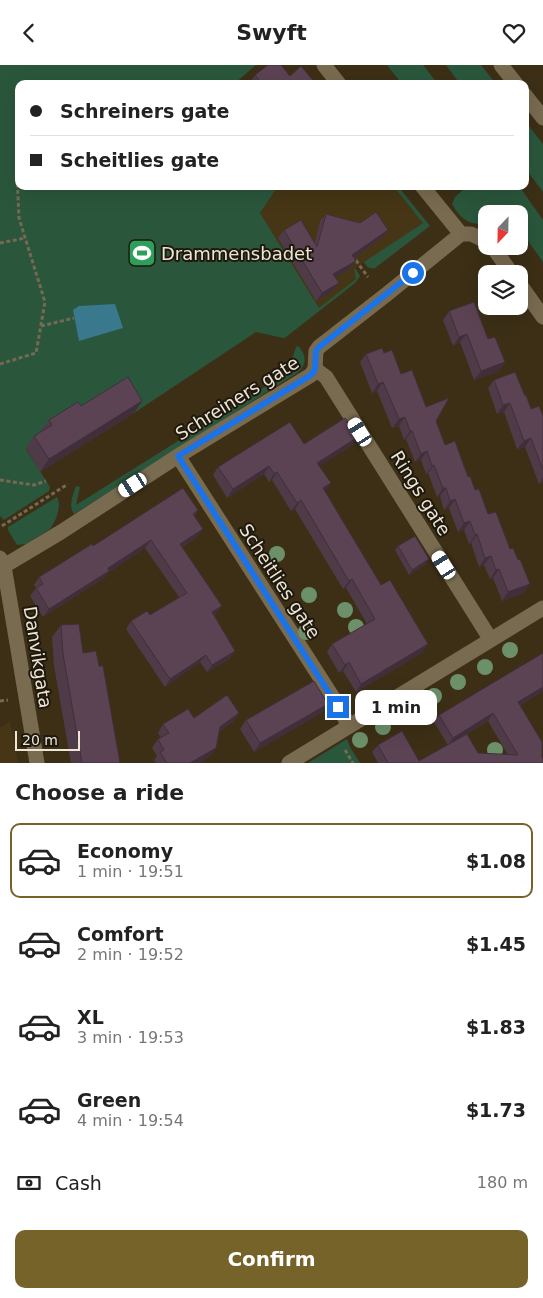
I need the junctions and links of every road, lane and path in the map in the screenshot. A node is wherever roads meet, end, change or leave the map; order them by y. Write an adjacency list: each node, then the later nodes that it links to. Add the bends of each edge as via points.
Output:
1 (324, 65): 2 (street)
2 (336, 80)
3 (529, 100): 4 (street)
4 (543, 118)
5 (18, 190): 9 (path)
6 (425, 190): 7 (street)
7 (461, 234): 8 (street); 18 (street, Schreiners gate, via 319,347)
8 (478, 236)
9 (25, 238): 10 (path); 16 (path, via 45,302)
10 (0, 243)
11 (346, 255): 12 (path, via 350,252)
12 (368, 277)
13 (528, 296): 14 (street)
14 (543, 317)
15 (74, 318): 16 (path)
16 (41, 326): 17 (path, via 36,353)
17 (0, 364)
18 (315, 369): 19 (street, Schreiners gate, via 311,375); 26 (street, Rings gate, via 326,377)
19 (178, 456): 24 (street, Schreiners gate, via 61,533); 29 (street, Scheitlies gate)
20 (0, 480): 21 (path, via 34,485)
21 (46, 481)
22 (68, 484): 23 (path)
23 (2, 526)
24 (2, 562): 31 (street, Danvikgata)
25 (543, 608): 26 (street)
26 (491, 640): 29 (street)
27 (11, 699): 28 (path)
28 (0, 701)
29 (349, 726): 32 (street)
30 (342, 742): 33 (path)
31 (37, 763)
32 (289, 763)
33 (352, 763)

